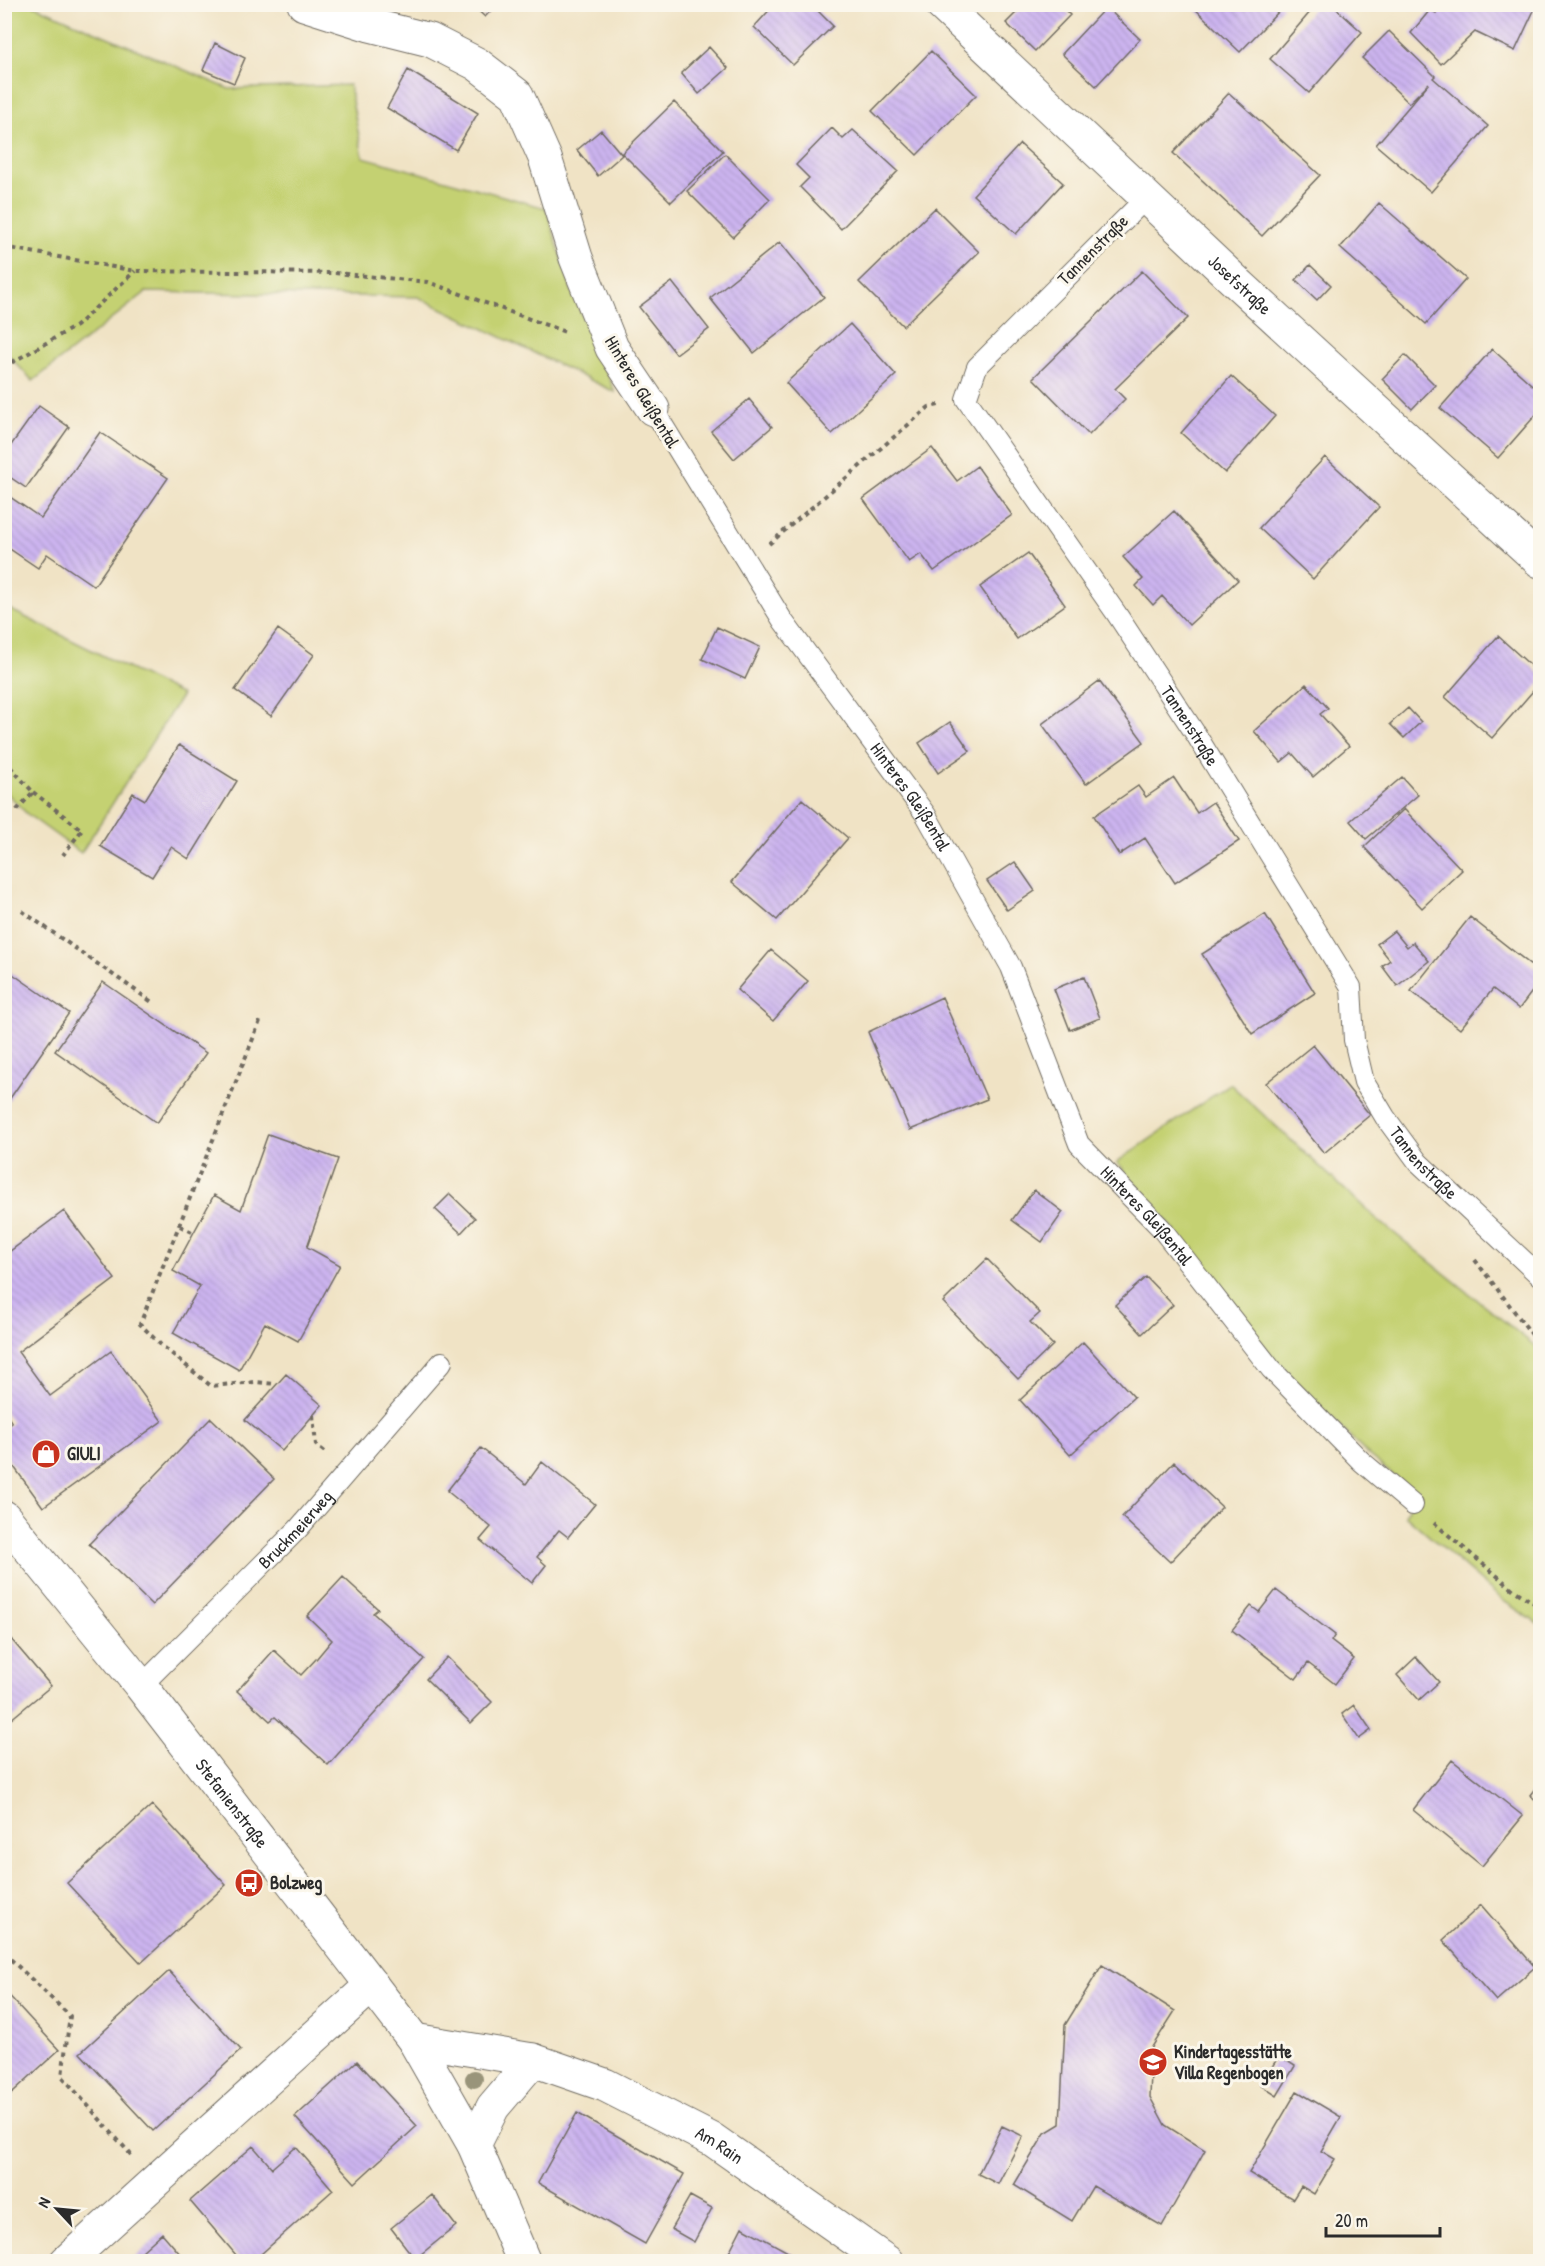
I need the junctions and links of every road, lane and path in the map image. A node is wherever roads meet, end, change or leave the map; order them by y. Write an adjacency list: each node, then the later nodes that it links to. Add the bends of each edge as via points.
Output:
1 (304, 4): 6 (street, Hinteres Gleißental, via 430,40 477,64 517,95 545,158 576,258)
2 (941, 4): 3 (street, Josefstraße)
3 (1146, 198): 12 (street, Josefstraße); 23 (lane, Tannenstraße, via 977,367 966,399 1196,733 1351,987 1354,1040 1364,1082 1385,1117 1418,1162)
4 (4, 247): 5 (path)
5 (135, 271): 6 (path, via 335,273 428,282); 8 (path, via 76,326)
6 (612, 348): 11 (street, Hinteres Gleißental)
7 (4, 351): 8 (path)
8 (12, 362): 9 (path)
9 (4, 367)
10 (929, 407): 13 (path)
11 (652, 409): 13 (lane, Hinteres Gleißental)
12 (1540, 561)
13 (746, 564): 28 (lane, Hinteres Gleißental, via 783,621 926,815 1011,967 1079,1144 1161,1228 1271,1369 1361,1461)
14 (4, 760): 15 (path)
15 (33, 792): 16 (path); 17 (path, via 82,830)
16 (16, 811)
17 (63, 855)
18 (22, 911): 19 (path)
19 (152, 1002)
20 (260, 1021): 21 (path)
21 (180, 1226): 22 (path); 25 (path, via 140,1323 159,1344 211,1386)
22 (194, 1233)
23 (1540, 1276)
24 (442, 1362): 27 (lane, Bruckmeierweg)
25 (276, 1384)
26 (313, 1415): 27 (path, via 316,1445)
27 (347, 1472): 31 (lane, Bruckmeierweg, via 298,1529)
28 (1413, 1505): 30 (path, via 1514,1590)
29 (4, 1517): 31 (street, Stefanienstraße)
30 (1540, 1607)
31 (141, 1686): 33 (street, Stefanienstraße)
32 (4, 1953): 37 (path, via 70,2016 62,2076)
33 (372, 1985): 34 (street, Stefanienstraße); 37 (street)
34 (414, 2040): 35 (street, Am Rain); 36 (street, Stefanienstraße)
35 (533, 2060): 36 (street, via 493,2107); 40 (street, Am Rain, via 605,2085 714,2140)
36 (474, 2145): 39 (street, Stefanienstraße)
37 (155, 2182): 38 (street)
38 (66, 2262)
39 (524, 2262)
40 (887, 2262)

